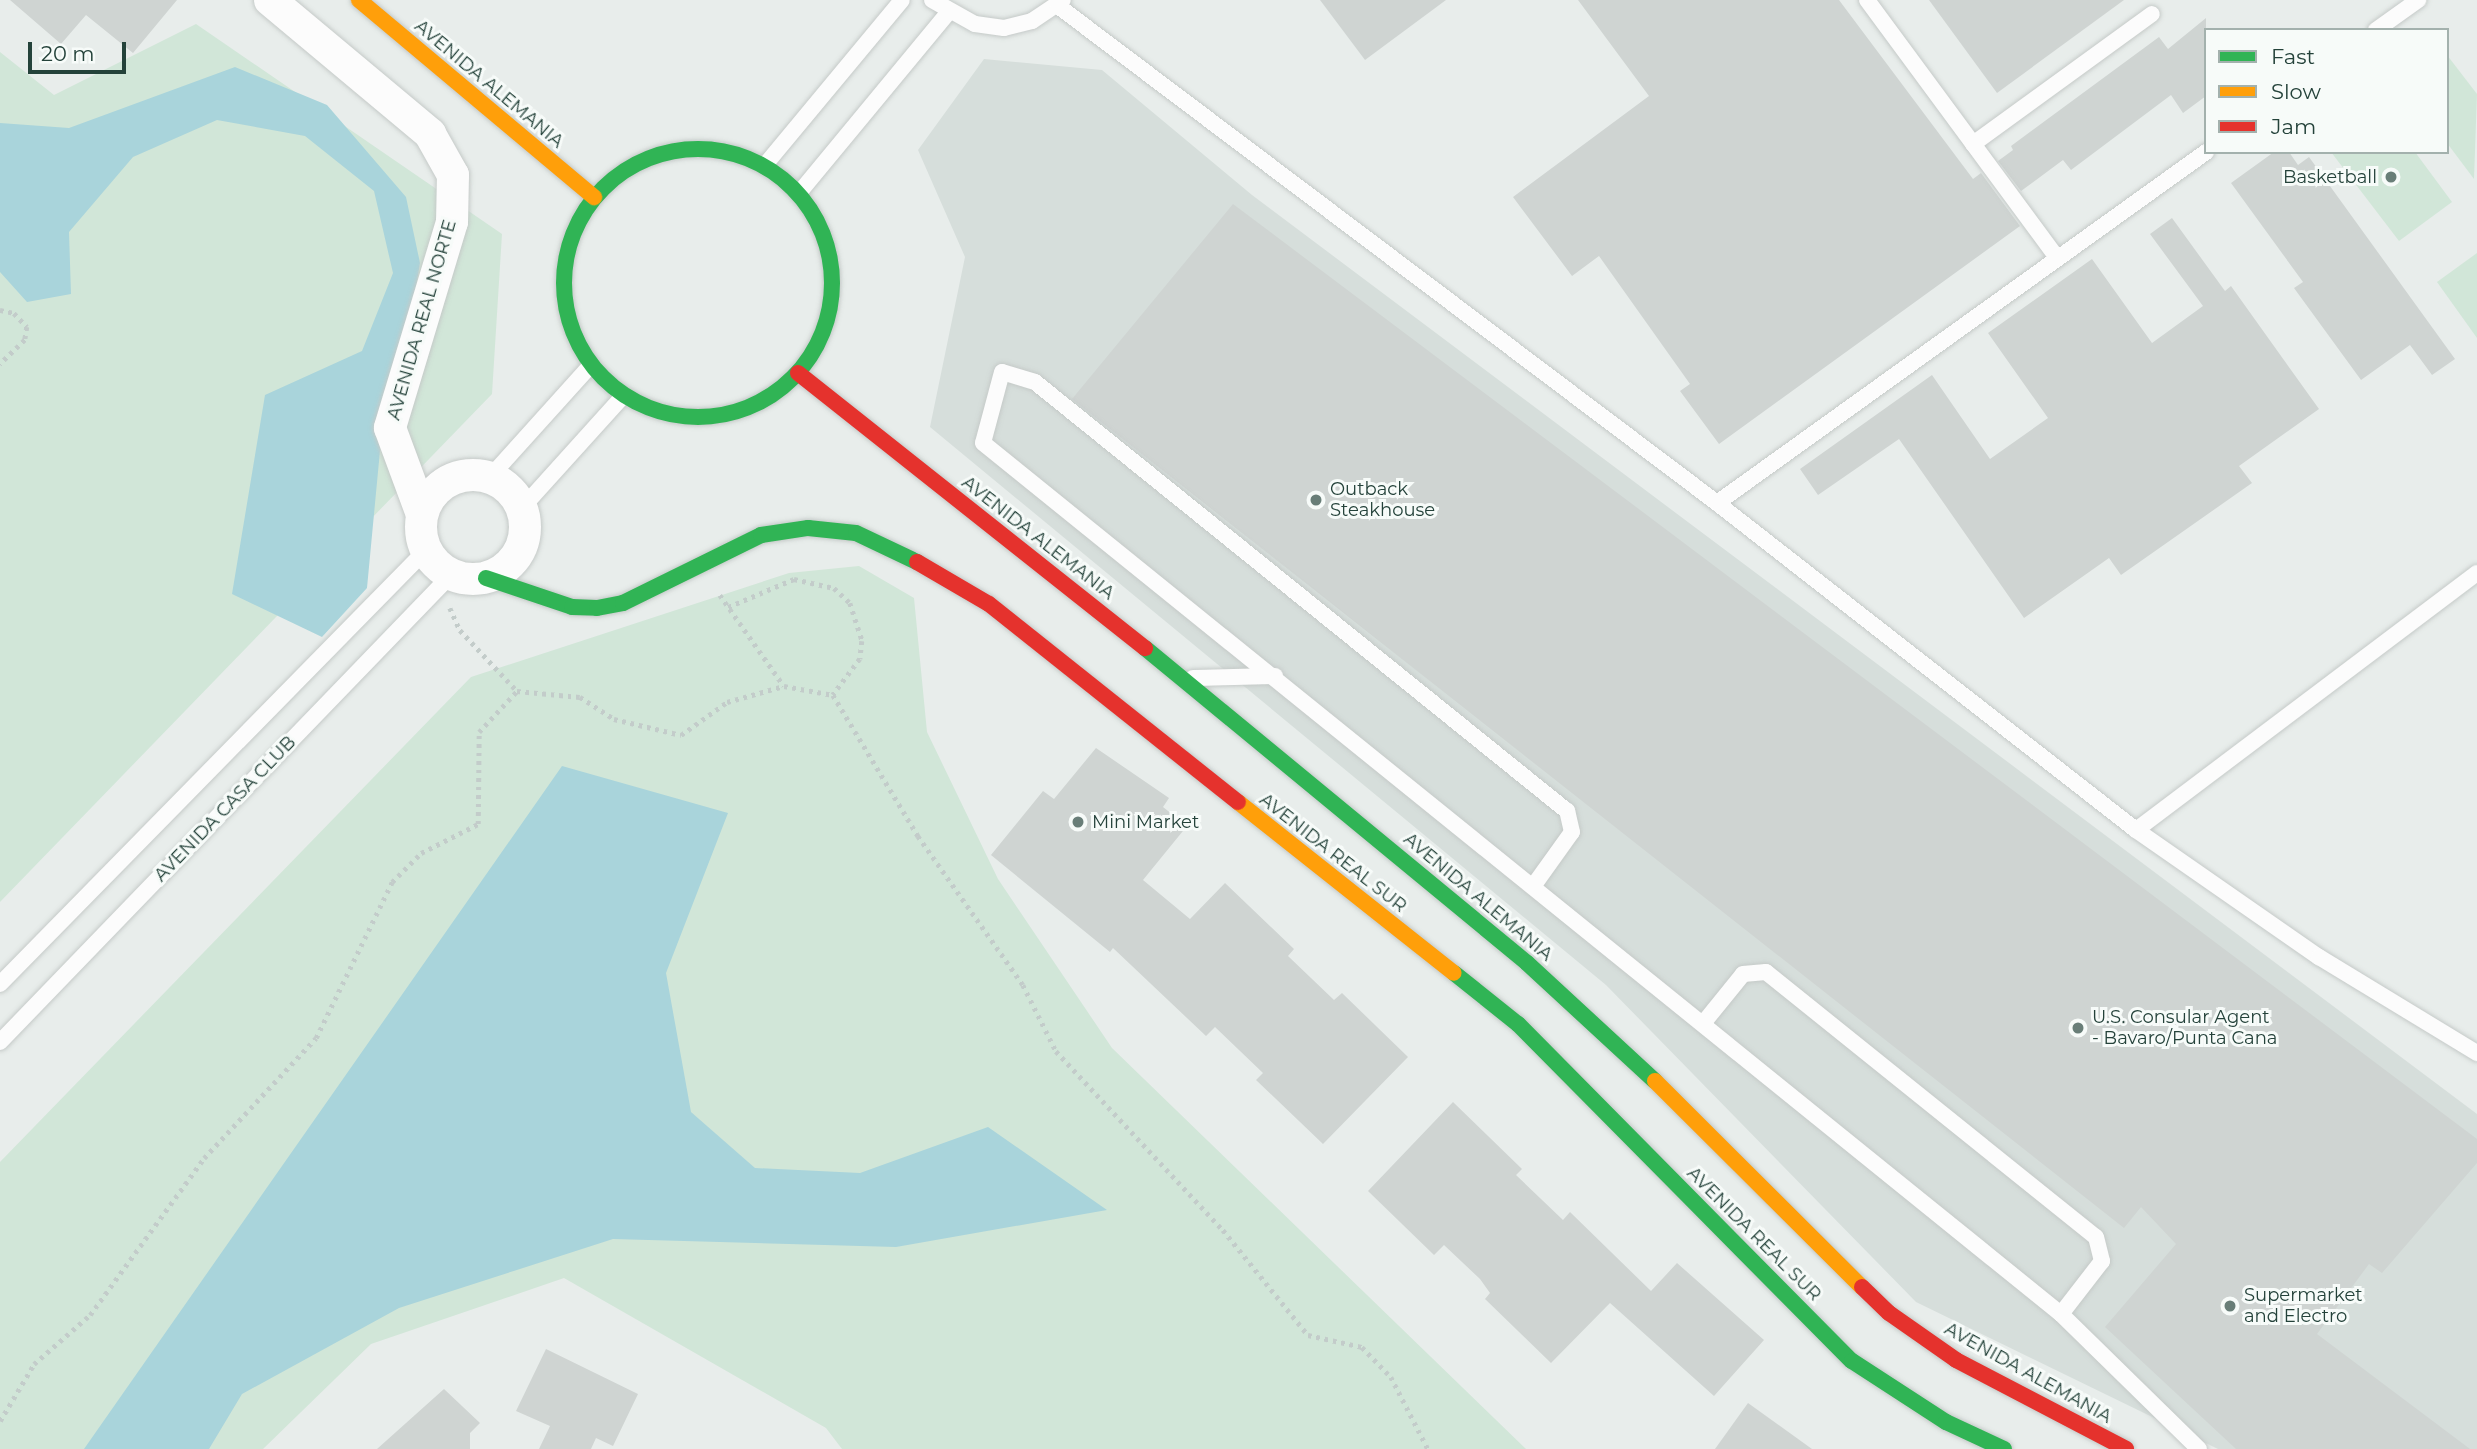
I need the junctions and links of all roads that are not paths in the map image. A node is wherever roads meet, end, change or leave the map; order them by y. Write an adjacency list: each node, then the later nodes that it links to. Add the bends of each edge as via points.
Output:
1 (270, 0): 20 (street, AVENIDA REAL NORTE, via 430,134 453,175 452,222 392,408 390,428)
2 (359, 0): 15 (street, AVENIDA ALEMANIA)
3 (902, 0): 13 (lane)
4 (932, 0): 8 (lane)
5 (1867, 0): 11 (lane)
6 (2418, 0): 10 (lane)
7 (1060, 3): 8 (lane, via 1032,21 1004,28 975,24); 23 (lane)
8 (948, 13): 14 (lane)
9 (2152, 15): 11 (lane)
10 (2379, 28)
11 (1973, 144): 16 (lane)
12 (2204, 153): 16 (lane)
13 (765, 166): 14 (street); 15 (street, via 730,152 693,148 656,155 622,172)
14 (799, 193): 18 (street, via 821,225 832,263 832,302 821,340)
15 (594, 197): 17 (street, via 574,227 564,262 564,298 573,333)
16 (2057, 258): 23 (lane)
17 (591, 365): 19 (street); 21 (lane)
18 (799, 373): 19 (street, via 769,397 734,412 696,417 658,411); 33 (street, AVENIDA ALEMANIA)
19 (624, 395): 24 (lane)
20 (402, 467): 22 (street); 25 (street, AVENIDA REAL NORTE)
21 (490, 478): 22 (street); 24 (street, via 510,489)
22 (450, 480): 25 (street, via 432,493)
23 (1717, 503): 34 (lane)
24 (522, 508): 26 (street, via 526,529)
25 (421, 512): 27 (street)
26 (520, 550): 30 (street, via 512,562); 31 (street)
27 (425, 551): 29 (street); 36 (lane)
28 (2477, 573): 34 (lane)
29 (451, 575): 30 (street); 38 (lane, AVENIDA CASA CLUB)
30 (486, 579): 31 (street, AVENIDA REAL SUR)
31 (547, 599): 41 (street, AVENIDA REAL SUR, via 572,607 623,603 761,535 808,528 856,533 989,604 1518,1024 1852,1361 1946,1422)
32 (1275, 676): 33 (lane); 35 (lane); 35 (lane, via 983,443 1002,372 1035,382 1567,811 1572,832)
33 (1184, 678): 42 (street, AVENIDA ALEMANIA, via 1599,1027 1889,1313 1956,1360)
34 (2136, 830): 39 (lane, via 2319,957)
35 (1534, 885): 37 (lane)
36 (0, 984)
37 (1705, 1021): 40 (lane); 40 (lane, via 1743,974 1766,972 2096,1237 2102,1261)
38 (0, 1042)
39 (2477, 1053)
40 (2061, 1314): 43 (lane)
41 (2004, 1449)
42 (2126, 1449)
43 (2199, 1449)

